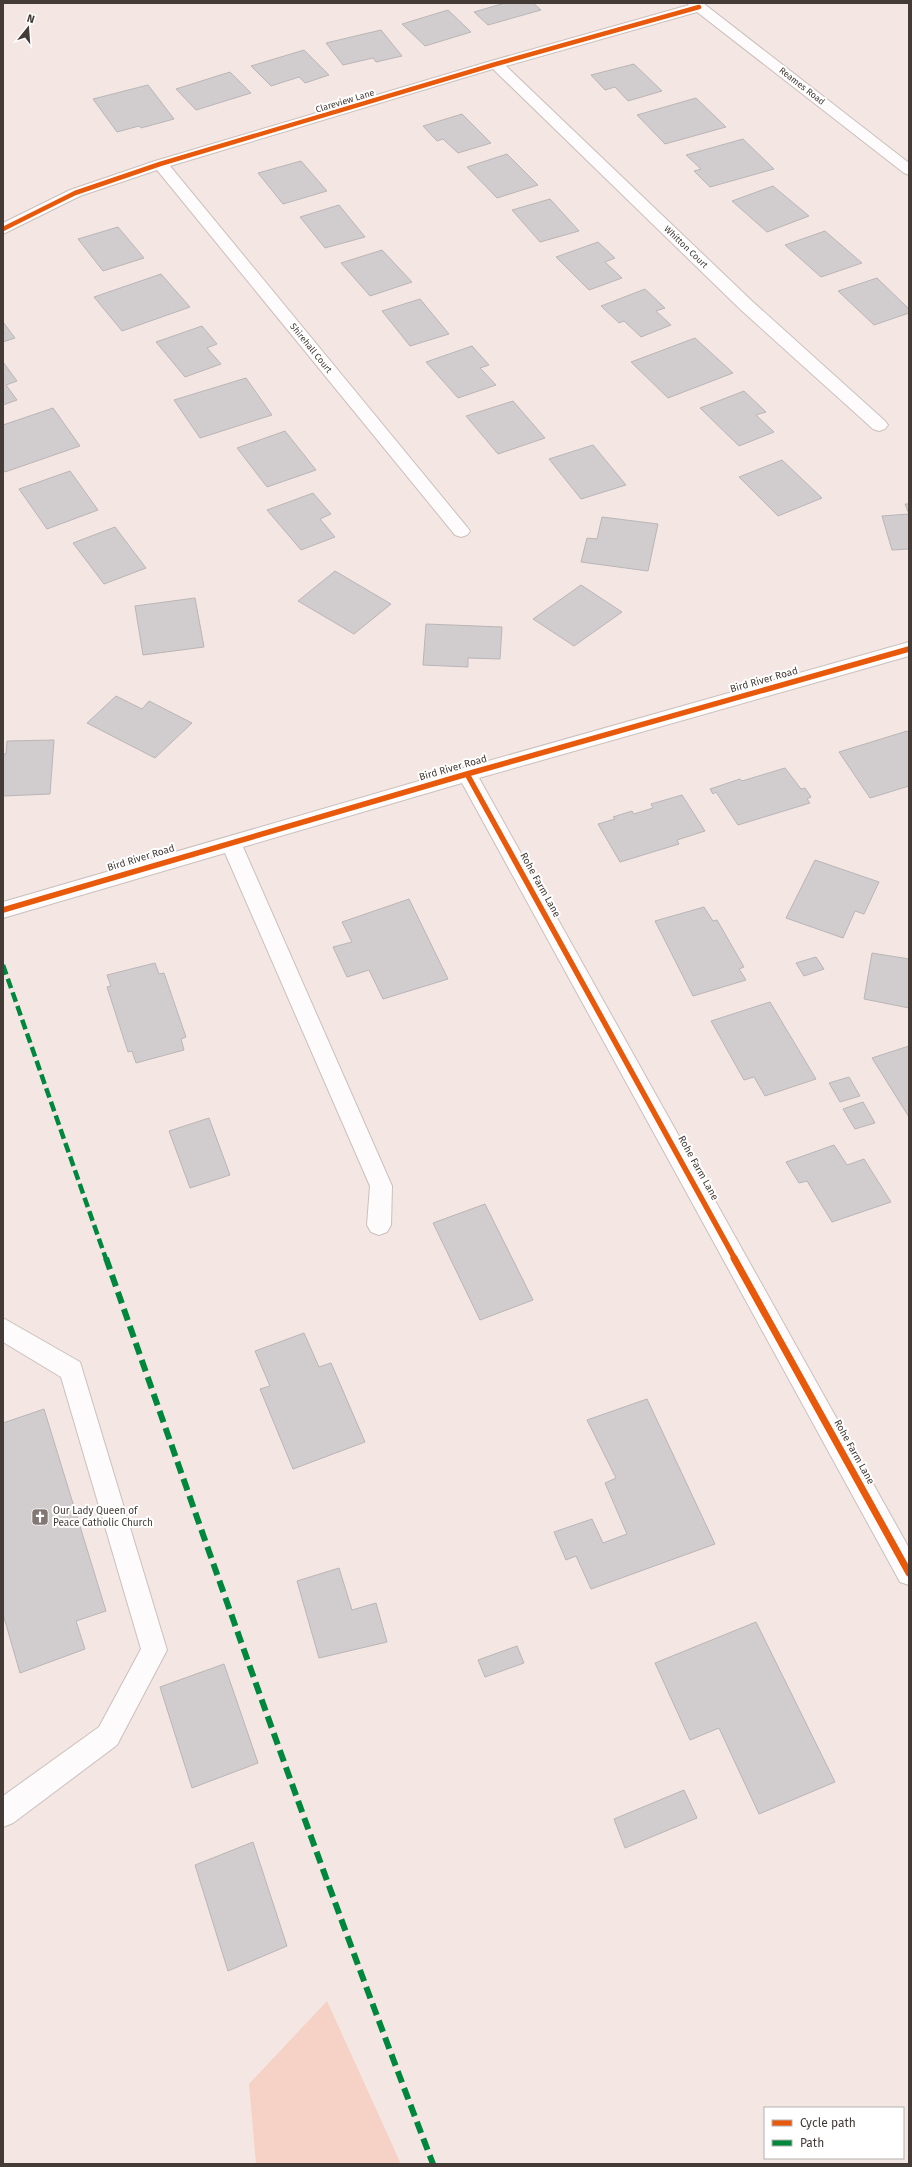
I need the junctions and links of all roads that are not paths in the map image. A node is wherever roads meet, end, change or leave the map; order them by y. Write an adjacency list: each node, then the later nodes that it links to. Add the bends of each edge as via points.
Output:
1 (697, 5): 2 (street, Clareview Lane); 4 (street, Reames Road)
2 (496, 64): 3 (street, Clareview Lane); 6 (street, Whitton Court, via 747,306)
3 (160, 164): 5 (street, Clareview Lane, via 75,193); 7 (street, Shirehall Court)
4 (909, 170)
5 (3, 229)
6 (880, 425)
7 (461, 531)
8 (909, 650): 9 (street, Bird River Road)
9 (467, 774): 10 (street, Bird River Road); 14 (street, Rohe Farm Lane)
10 (231, 843): 11 (street, Bird River Road); 12 (street, via 381,1186)
11 (3, 910)
12 (379, 1225)
13 (3, 1329): 15 (street, via 71,1370 154,1650 108,1736)
14 (909, 1573)
15 (3, 1813)

